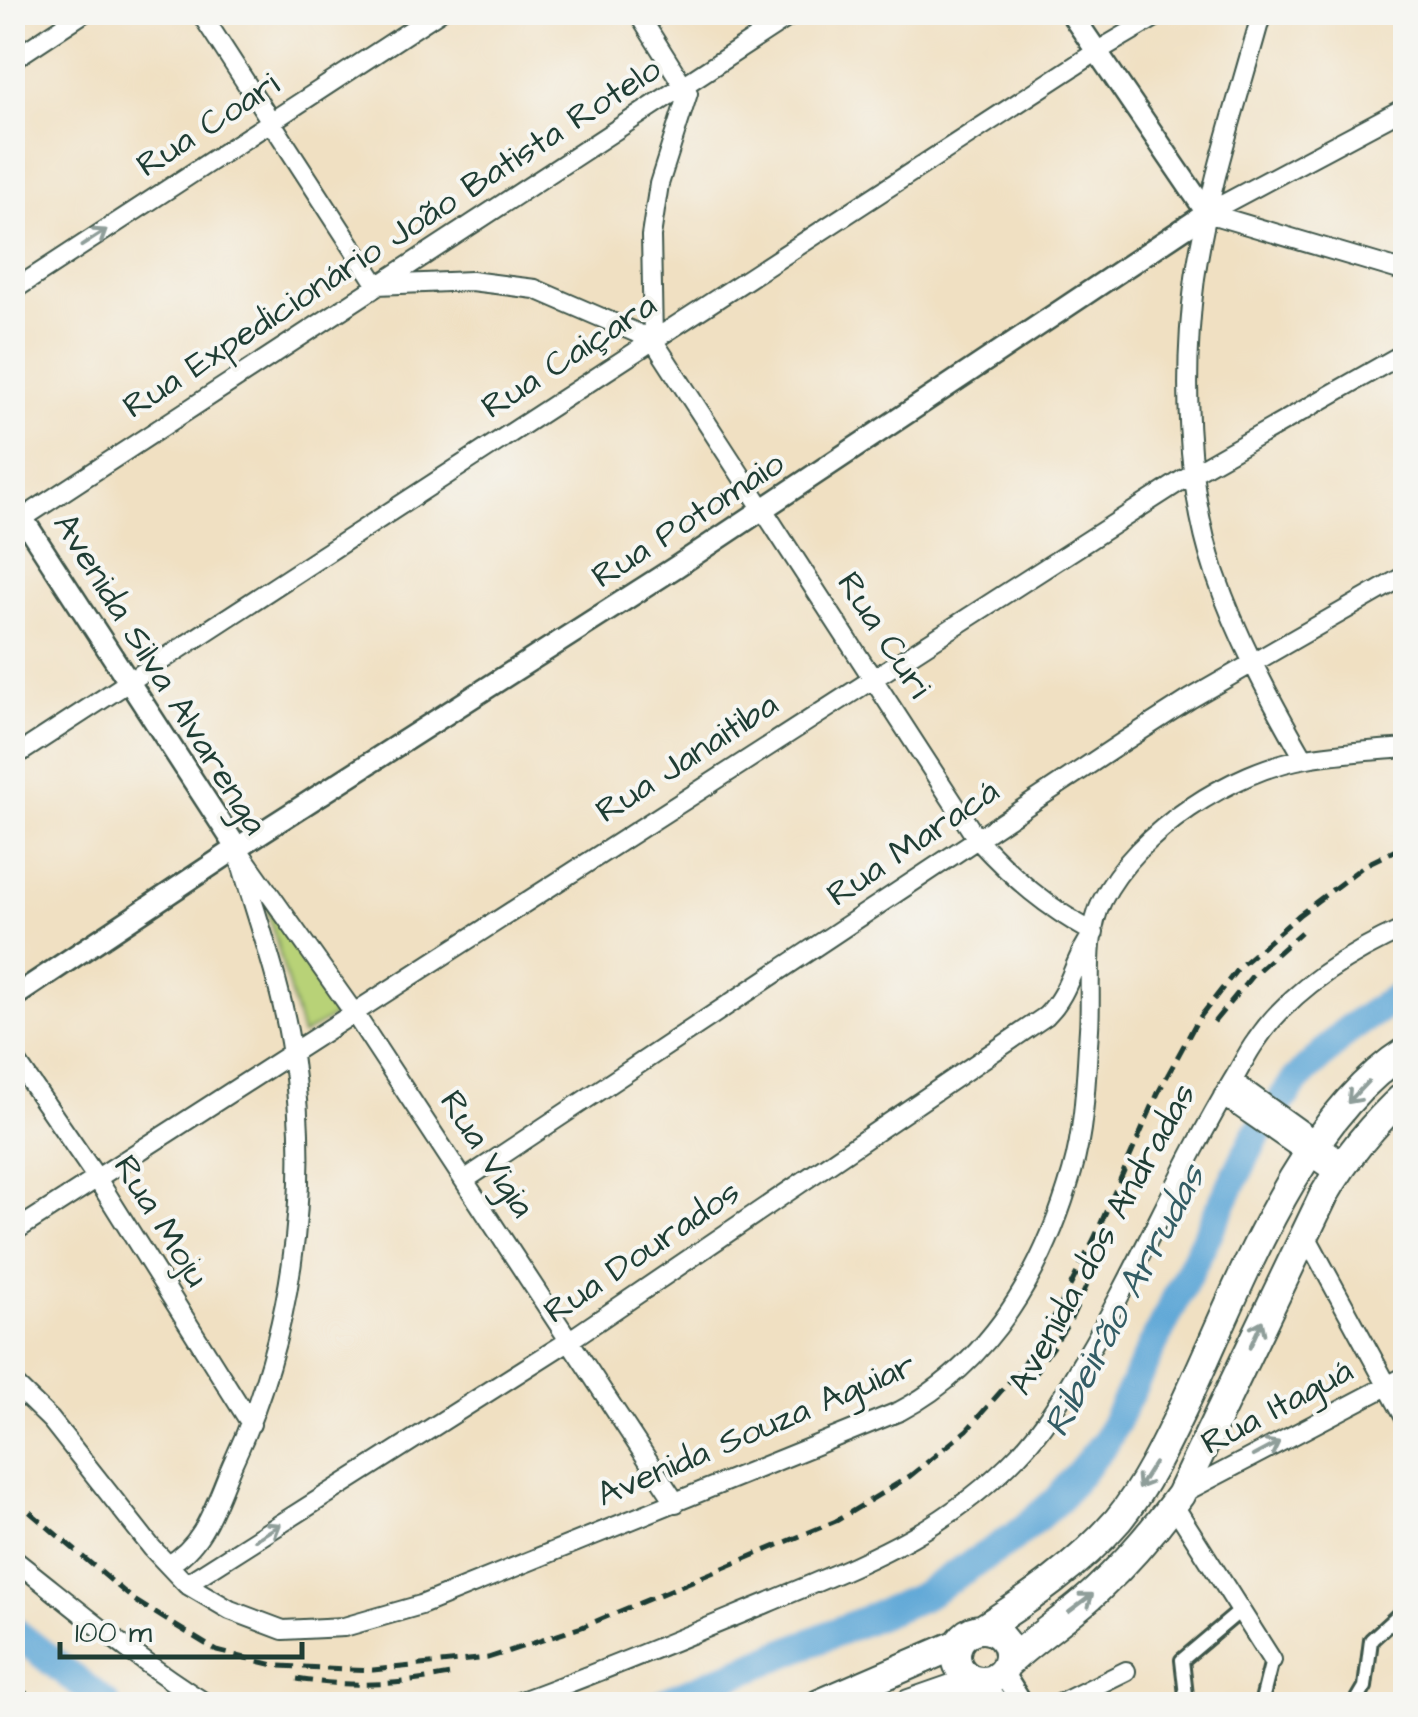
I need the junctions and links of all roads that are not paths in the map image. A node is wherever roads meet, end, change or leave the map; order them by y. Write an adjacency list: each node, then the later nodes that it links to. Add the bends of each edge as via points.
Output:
1 (84, 12): 10 (street)
2 (200, 12): 13 (street)
3 (439, 12): 13 (street, Rua Coari)
4 (638, 12): 11 (street)
5 (796, 12): 11 (street, Rua Expedicionário João Batista Rotelo)
6 (1070, 12): 9 (street)
7 (1164, 12): 9 (street, Rua Caiçara)
8 (1262, 12): 14 (street)
9 (1096, 52): 14 (street); 18 (street, Rua Caiçara)
10 (12, 60)
11 (686, 85): 16 (street, Rua Expedicionário João Batista Rotelo); 18 (street, via 652,236)
12 (1406, 108): 14 (street, Rua Potomaio)
13 (270, 123): 16 (street); 17 (street, Rua Coari, one-way to 13)
14 (1207, 214): 15 (street); 20 (street, via 1191,346); 21 (street, Rua Potomaio)
15 (1406, 272)
16 (377, 285): 18 (street, via 471,281 535,289); 22 (street, Rua Expedicionário João Batista Rotelo)
17 (12, 291)
18 (653, 340): 21 (street, Rua Curi); 26 (street, Rua Caiçara)
19 (1406, 352): 20 (street, Rua Janaitiba)
20 (1192, 473): 24 (street, via 1214,570); 25 (street, Rua Janaitiba)
21 (762, 509): 25 (street, Rua Curi); 31 (street, Rua Potomaio)
22 (18, 510): 26 (street, Avenida Silva Alvarenga)
23 (1406, 575): 24 (street, Rua Maracá)
24 (1254, 662): 29 (street); 30 (street, Rua Maracá)
25 (873, 677): 30 (street, Rua Curi); 35 (street, Rua Janaitiba)
26 (128, 680): 28 (street, Rua Caiçara); 31 (street, Avenida Silva Alvarenga)
27 (1406, 748): 29 (street, Avenida Souza Aguiar)
28 (12, 758)
29 (1304, 758): 33 (street, Avenida Souza Aguiar, via 1232,783 1172,820 1122,872 1101,903)
30 (977, 839): 33 (street, Rua Curi, via 1018,884); 44 (street, Rua Maracá)
31 (237, 848): 34 (street, Rua Potomaio); 35 (street, Rua Vigia); 37 (street, Avenida Silva Alvarenga)
32 (1406, 928): 39 (street, Avenida dos Andradas, via 1313,982 1256,1039)
33 (1094, 932): 47 (street, Rua Dourados, via 1061,1001 1046,1016); 53 (street, Avenida Souza Aguiar, via 1072,1170 1038,1262 1011,1310 974,1357 930,1395)
34 (12, 998)
35 (354, 1013): 37 (street, Rua Janaitiba); 44 (street, Rua Vigia)
36 (1406, 1051): 41 (main road, one-way to 41)
37 (292, 1052): 43 (street, Rua Janaitiba); 52 (street, Avenida Silva Alvarenga, via 300,1150 294,1253)
38 (12, 1055): 43 (street, Rua Moju)
39 (1234, 1093): 41 (street); 65 (street, Avenida dos Andradas, via 1184,1164 1058,1403 987,1486 916,1538 855,1568)
40 (1406, 1094): 42 (main road)
41 (1309, 1144): 42 (street); 60 (main road, one-way to 60, via 1174,1426 1119,1518 1073,1565)
42 (1340, 1168): 45 (main road)
43 (96, 1177): 46 (street, Rua Janaitiba); 52 (street, Rua Moju)
44 (466, 1179): 47 (street, Rua Vigia)
45 (1304, 1232): 50 (street); 54 (main road, one-way to 45)
46 (12, 1233)
47 (570, 1340): 53 (street, Rua Vigia); 57 (street, Rua Dourados, one-way to 47)
48 (1406, 1376): 50 (street, Rua Itaguá)
49 (12, 1382): 56 (street, Avenida Souza Aguiar, via 51,1420)
50 (1387, 1386): 51 (street); 54 (street, Rua Itaguá, one-way to 50)
51 (1406, 1420)
52 (251, 1424): 56 (street, Avenida Silva Alvarenga, via 195,1546)
53 (676, 1503): 57 (street, Avenida Souza Aguiar, via 421,1605 344,1627 283,1630)
54 (1173, 1509): 59 (street); 63 (main road, one-way to 54, via 1030,1642 1096,1592)
55 (12, 1558): 64 (street)
56 (168, 1565): 57 (street, Avenida Souza Aguiar)
57 (186, 1584)
58 (1406, 1608): 72 (street, via 1371,1640 1365,1686)
59 (1240, 1611): 61 (street); 70 (street, via 1182,1660)
60 (970, 1636): 63 (main road, via 955,1657 959,1669); 63 (main road, via 990,1630 1004,1640); 66 (main road)
61 (1272, 1660): 71 (street)
62 (1126, 1671): 69 (street)
63 (993, 1681): 67 (main road); 68 (street)
64 (207, 1704)
65 (514, 1704)
66 (819, 1704)
67 (909, 1704)
68 (1022, 1704)
69 (1059, 1704)
70 (1186, 1704)
71 (1262, 1704)
72 (1355, 1704)

